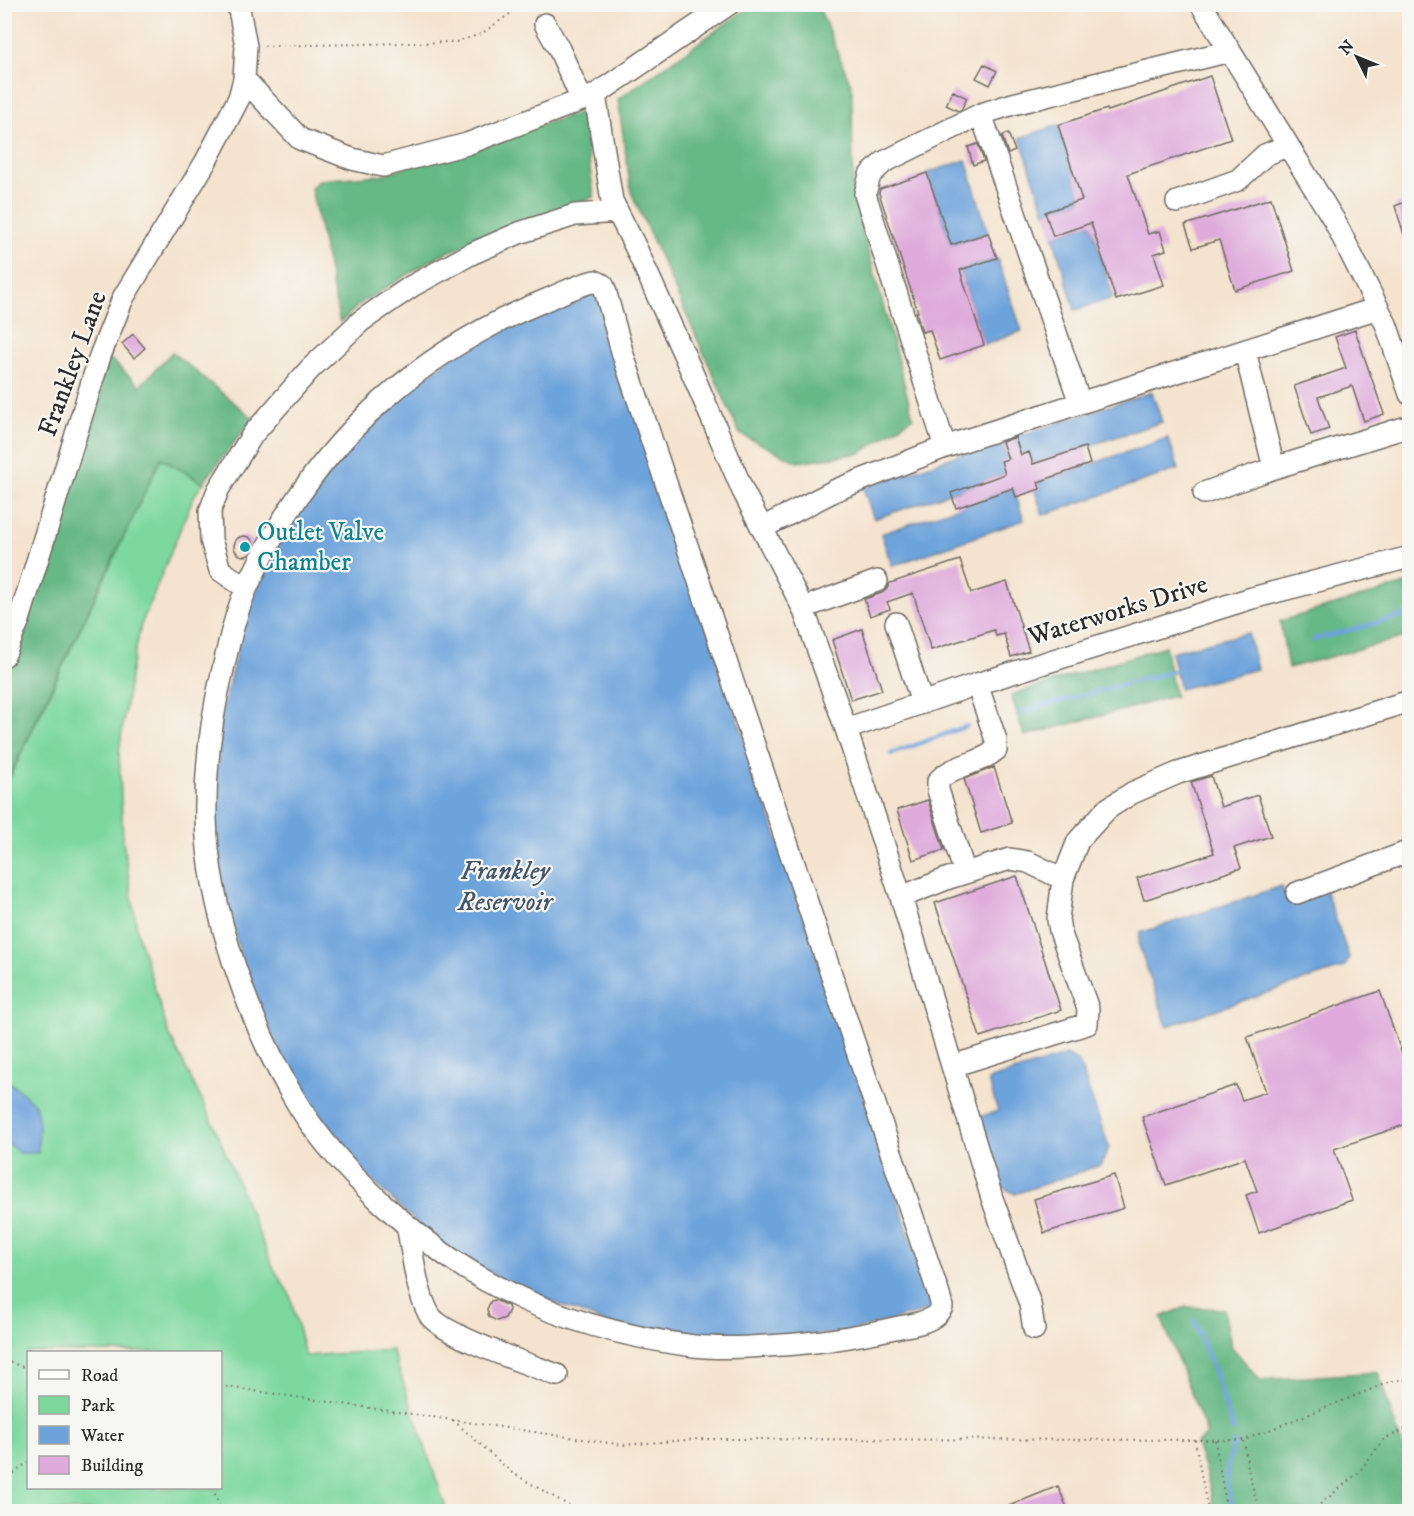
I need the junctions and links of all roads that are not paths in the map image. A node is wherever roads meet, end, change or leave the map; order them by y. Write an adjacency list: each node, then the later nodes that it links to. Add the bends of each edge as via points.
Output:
1 (238, 4): 6 (street, Frankley Lane, via 246,46)
2 (729, 4): 7 (street)
3 (1201, 4): 5 (street)
4 (545, 24): 7 (street)
5 (1230, 51): 8 (street); 9 (street)
6 (244, 80): 7 (street, via 300,139 383,166 467,144); 26 (street, Frankley Lane, via 239,98 205,164 123,298 99,356 19,620)
7 (589, 97): 11 (street)
8 (981, 114): 15 (street); 17 (street, via 884,162 870,175 865,194)
9 (1288, 145): 10 (street, via 1265,155 1238,180); 12 (street, via 1334,220)
10 (1178, 202)
11 (617, 212): 20 (street); 23 (street, via 575,215 471,254 412,286 370,316 310,369 253,434 218,490 210,511 211,540 220,570)
12 (1378, 308): 13 (street); 14 (street)
13 (1245, 351): 15 (street); 18 (street)
14 (1410, 394)
15 (1080, 403): 17 (street)
16 (1410, 426): 18 (street)
17 (945, 447): 20 (street, via 836,490)
18 (1274, 468): 19 (street)
19 (1204, 493)
20 (762, 528): 24 (street)
21 (1410, 557): 27 (street, Waterworks Drive, via 1251,598)
22 (877, 581): 24 (street)
23 (246, 588): 37 (street, via 215,701 208,758 206,820 215,895 224,932 248,1005 301,1110 365,1188); 37 (street, via 309,480 366,415 407,379 453,346 500,320 585,283 595,281 603,285 942,1307 922,1322 814,1343 736,1347 677,1343 619,1333 523,1299 464,1268)
24 (803, 608): 30 (street)
25 (896, 623): 29 (street)
26 (4, 656)
27 (977, 684): 29 (street, Waterworks Drive); 32 (street, via 996,750 948,772 938,781)
28 (1410, 701): 33 (street, via 1178,773 1132,793 1107,809 1078,841)
29 (922, 703): 30 (street, Waterworks Drive)
30 (846, 729): 35 (street)
31 (1410, 850): 34 (street)
32 (965, 873): 33 (street, via 1010,859 1029,862); 35 (street)
33 (1062, 879): 36 (street, via 1060,931 1088,1009 1087,1024)
34 (1297, 893)
35 (901, 897): 36 (street)
36 (952, 1066): 38 (street, via 992,1198 1030,1304)
37 (407, 1225): 39 (street, via 430,1317 453,1334)
38 (1034, 1329)
39 (557, 1375)

